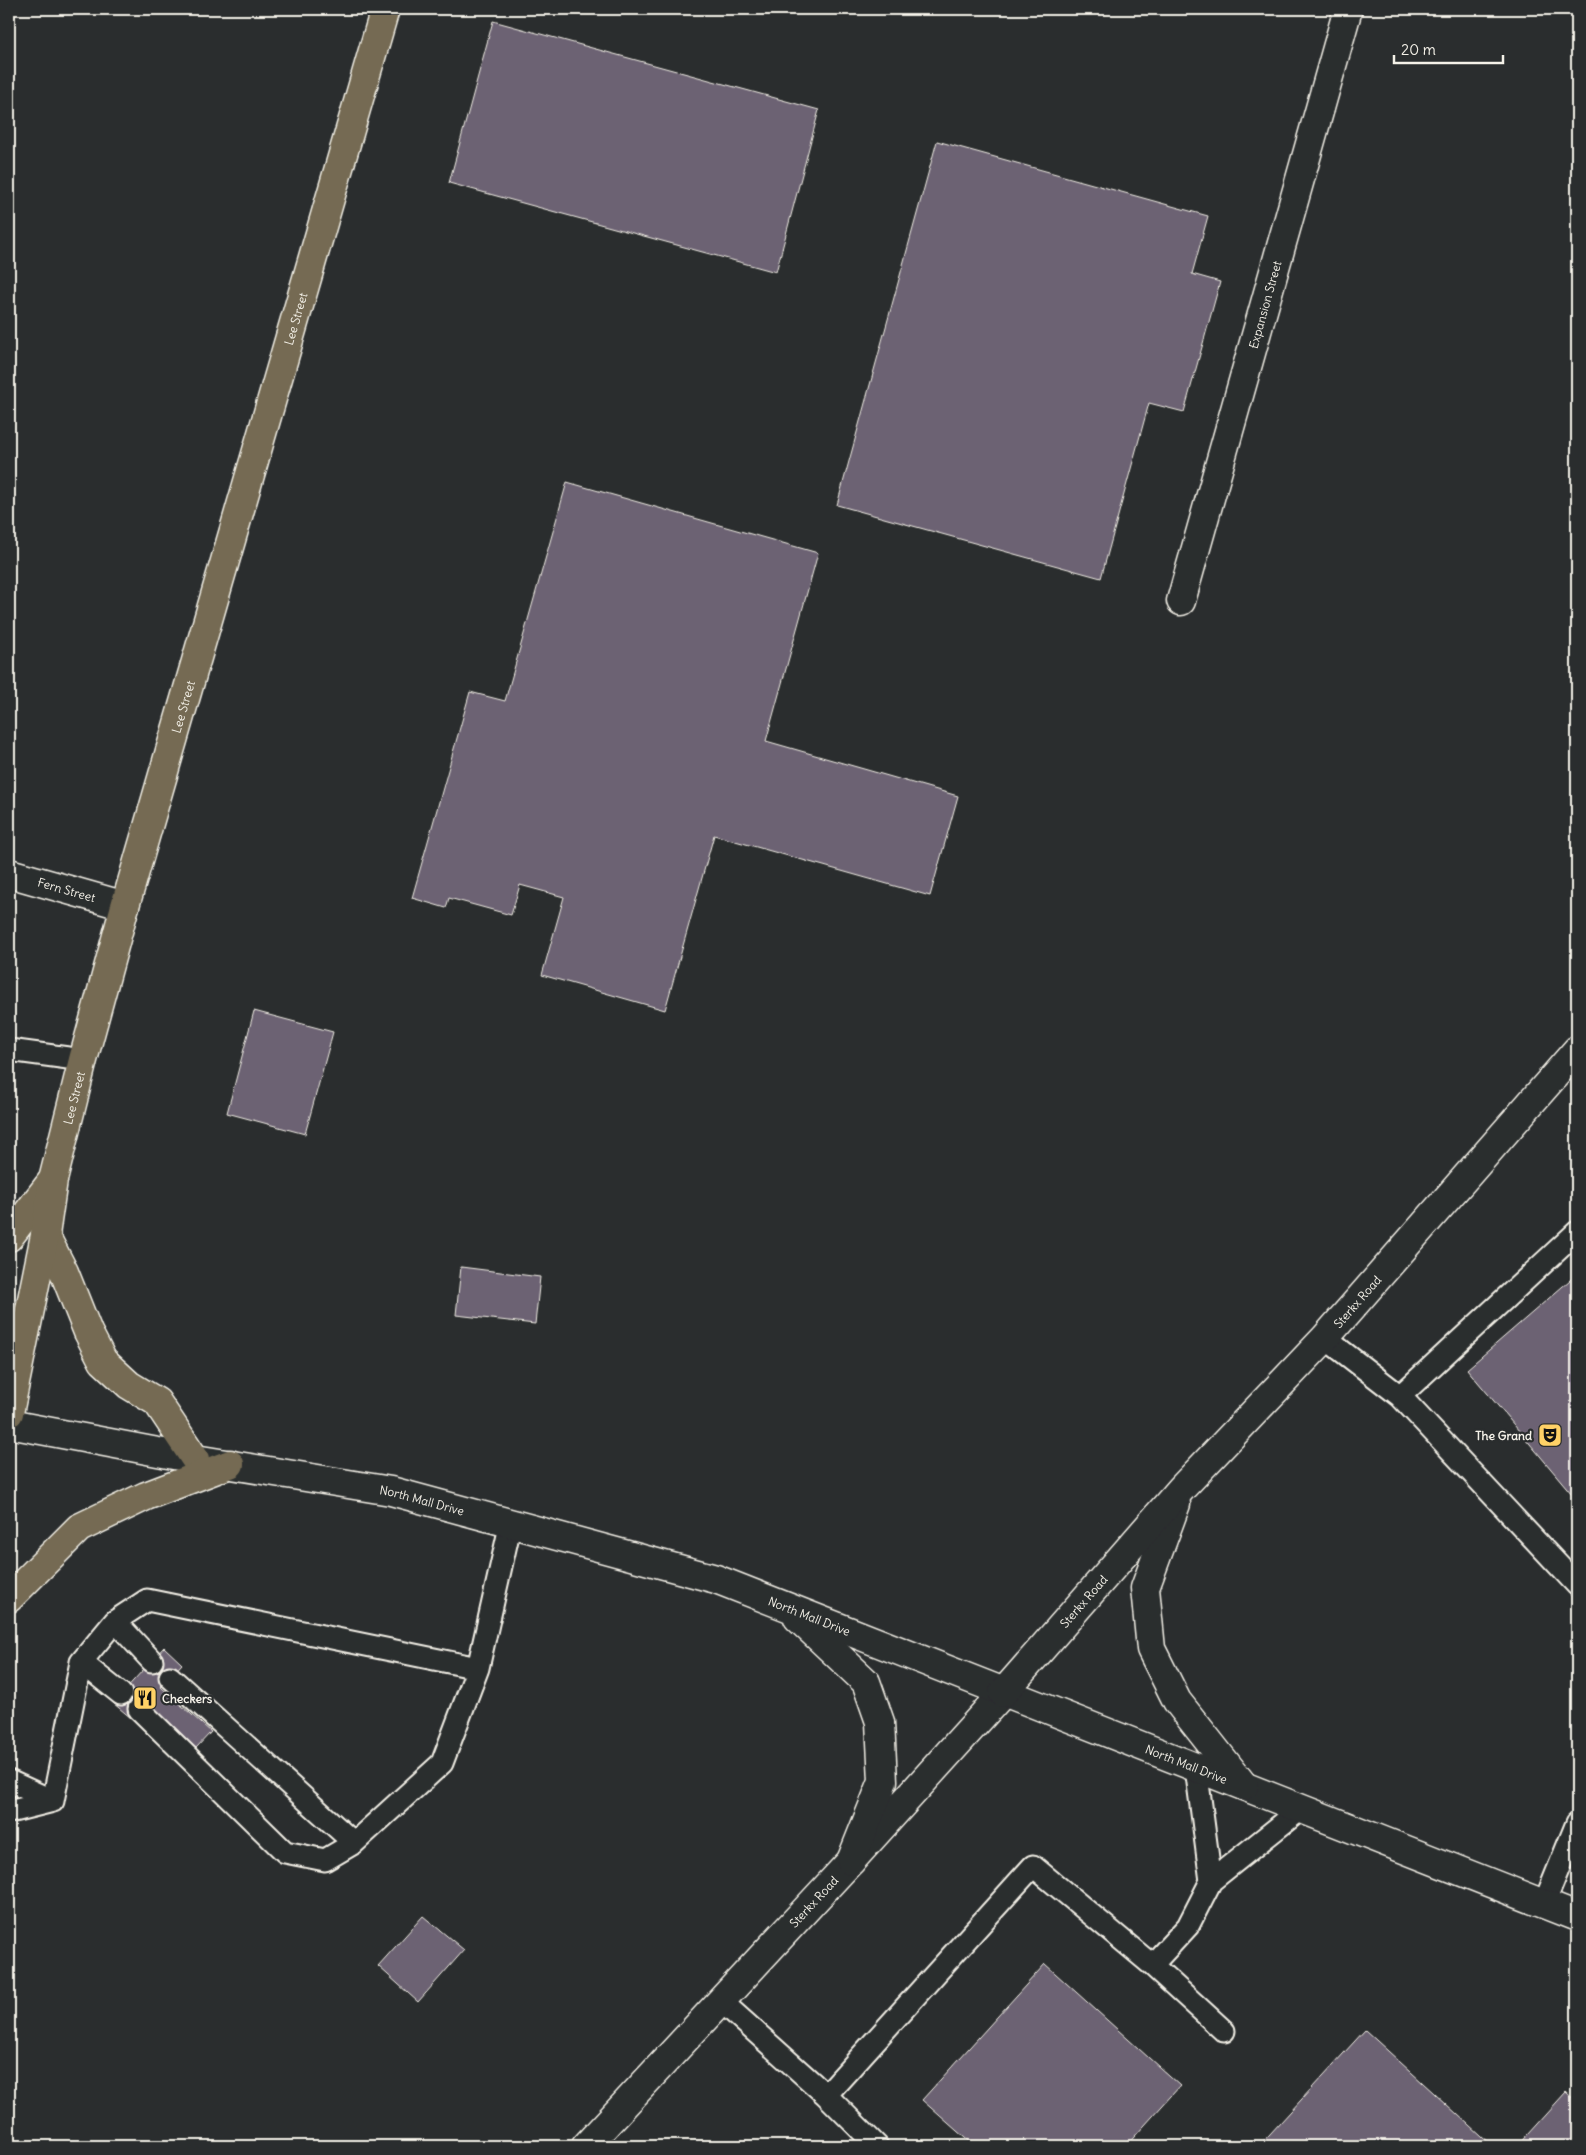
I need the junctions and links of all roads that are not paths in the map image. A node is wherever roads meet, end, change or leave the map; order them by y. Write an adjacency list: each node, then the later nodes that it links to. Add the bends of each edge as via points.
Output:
1 (385, 9): 5 (main road, Lee Street)
2 (1348, 9): 3 (street, Expansion Street)
3 (1181, 601)
4 (9, 874): 5 (street, Fern Street)
5 (125, 906): 8 (main road, Lee Street)
6 (9, 1050): 8 (lane)
7 (1577, 1050): 13 (street, Sterkx Road)
8 (83, 1060): 9 (main road, Lee Street)
9 (53, 1180): 11 (main road, Lee Street); 12 (main road)
10 (1577, 1232): 14 (lane)
11 (45, 1235): 15 (main road, Lee Street); 17 (main road, via 103,1360 129,1385 157,1402)
12 (9, 1236)
13 (1325, 1338): 14 (lane); 19 (street, Sterkx Road)
14 (1400, 1396): 21 (lane)
15 (9, 1413)
16 (9, 1424): 17 (street, North Mall Drive)
17 (196, 1459): 18 (street, North Mall Drive)
18 (230, 1464): 20 (street, North Mall Drive, via 391,1491); 22 (main road, via 146,1496 79,1528)
19 (1181, 1489): 29 (street, Sterkx Road); 34 (street, via 1145,1588 1151,1649 1177,1701)
20 (511, 1522): 23 (street, North Mall Drive, via 716,1579); 27 (lane)
21 (1577, 1585)
22 (9, 1598)
23 (786, 1607): 29 (street, North Mall Drive); 40 (street, via 866,1682 880,1722 883,1781)
24 (115, 1621): 25 (lane); 26 (lane); 27 (lane, via 147,1600)
25 (152, 1661)
26 (81, 1662): 30 (lane); 35 (lane)
27 (478, 1668): 39 (lane, via 442,1763)
28 (170, 1677): 39 (lane)
29 (1003, 1693): 32 (street, North Mall Drive); 40 (street, Sterkx Road)
30 (121, 1694)
31 (139, 1709): 39 (lane, via 285,1852 325,1860)
32 (1196, 1768): 34 (street, North Mall Drive); 41 (lane)
33 (9, 1781): 35 (lane)
34 (1245, 1787): 36 (street, North Mall Drive)
35 (53, 1801): 37 (lane)
36 (1301, 1809): 41 (lane); 42 (street, North Mall Drive)
37 (9, 1812)
38 (1577, 1823): 42 (lane)
39 (354, 1843)
40 (851, 1861): 45 (street, Sterkx Road)
41 (1211, 1881): 44 (lane, via 1188,1926)
42 (1544, 1904): 43 (street, North Mall Drive)
43 (1577, 1917)
44 (1152, 1964): 46 (lane); 47 (lane, via 1033,1866)
45 (721, 2001): 47 (lane); 48 (street, Sterkx Road)
46 (1224, 2031)
47 (826, 2095): 49 (lane)
48 (586, 2146)
49 (877, 2146)

